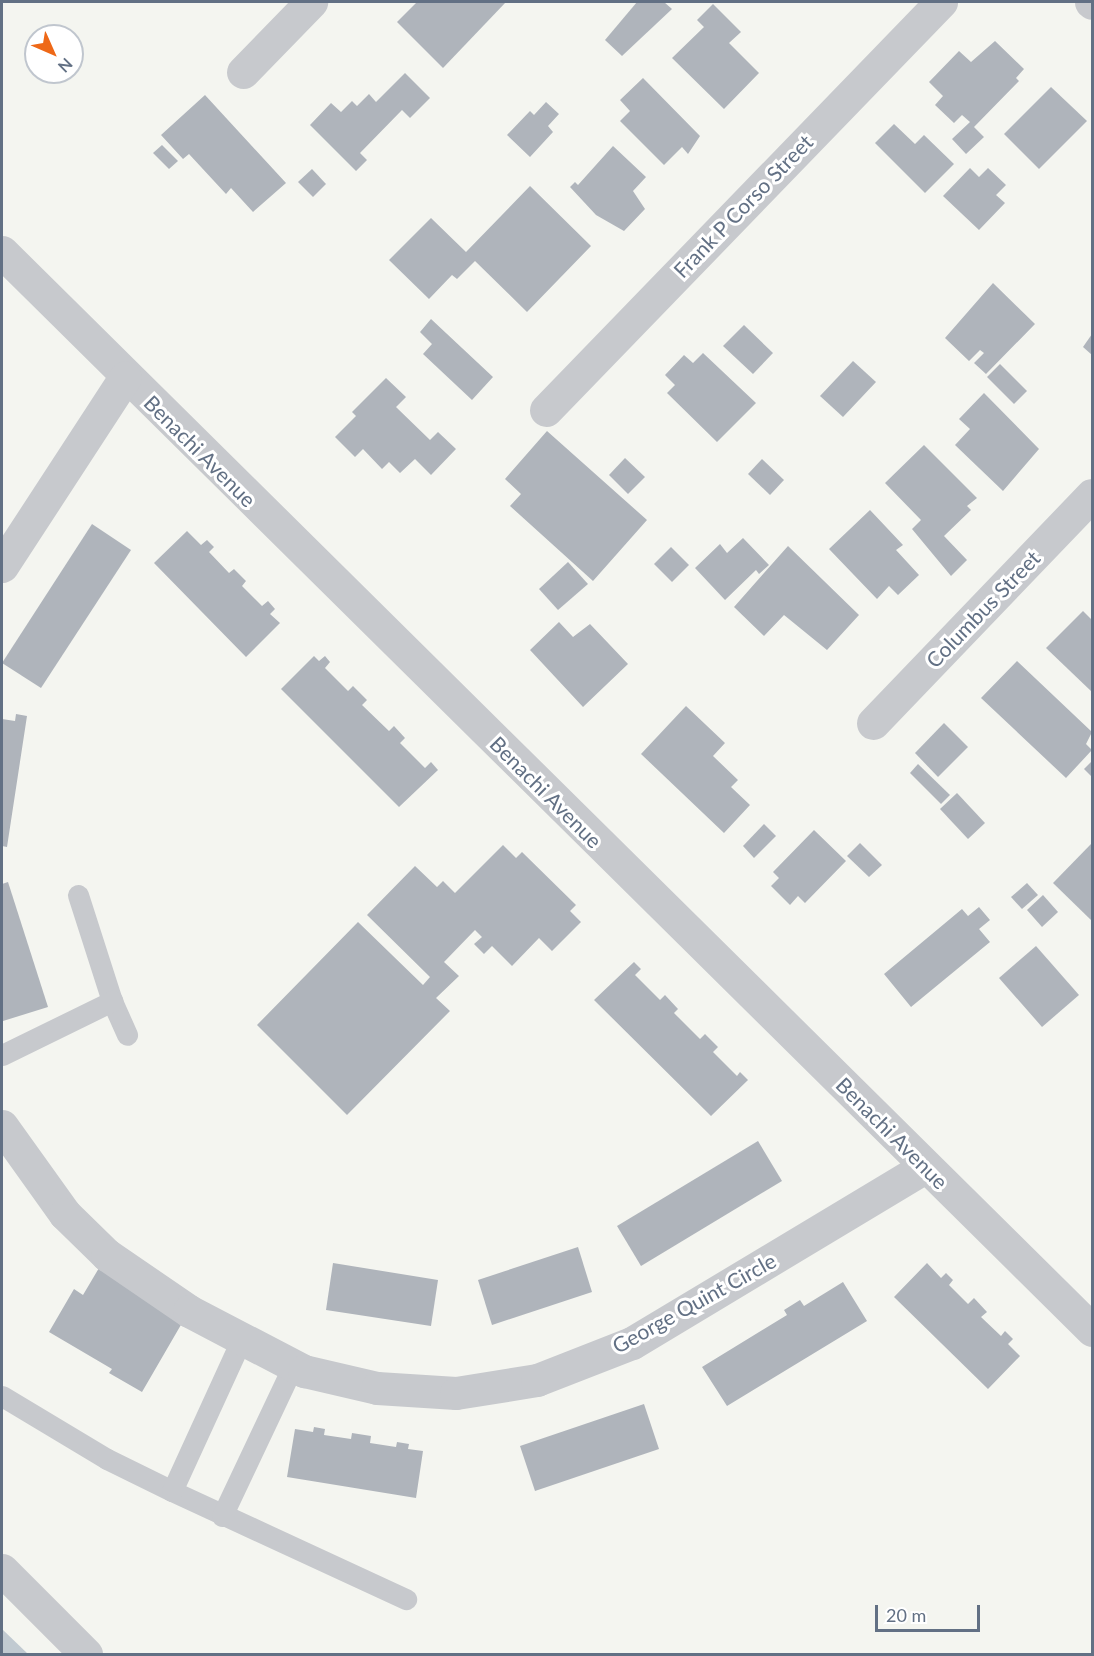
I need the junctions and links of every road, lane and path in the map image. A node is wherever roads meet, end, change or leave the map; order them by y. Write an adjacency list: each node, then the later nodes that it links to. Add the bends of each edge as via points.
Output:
1 (311, 2): 3 (street)
2 (941, 2): 6 (street, Frank P Corso Street)
3 (243, 72)
4 (2, 252): 5 (street, Benachi Avenue)
5 (125, 377): 8 (street); 15 (street, Benachi Avenue)
6 (546, 410)
7 (1092, 495): 9 (street, Columbus Street)
8 (2, 566)
9 (873, 723)
10 (78, 895): 11 (lane)
11 (112, 1001): 12 (lane); 13 (lane)
12 (127, 1035)
13 (2, 1055)
14 (2, 1126): 17 (street, George Quint Circle, via 65,1214 106,1255)
15 (926, 1167): 16 (street, Benachi Avenue); 18 (street, George Quint Circle, via 632,1343 537,1380 456,1392 388,1389)
16 (1092, 1330)
17 (240, 1340): 18 (street, George Quint Circle); 20 (lane)
18 (293, 1366): 21 (lane)
19 (2, 1396): 20 (lane, via 107,1459)
20 (172, 1491): 21 (lane)
21 (222, 1516): 23 (lane)
22 (2, 1570): 24 (street)
23 (406, 1599)
24 (86, 1654)

